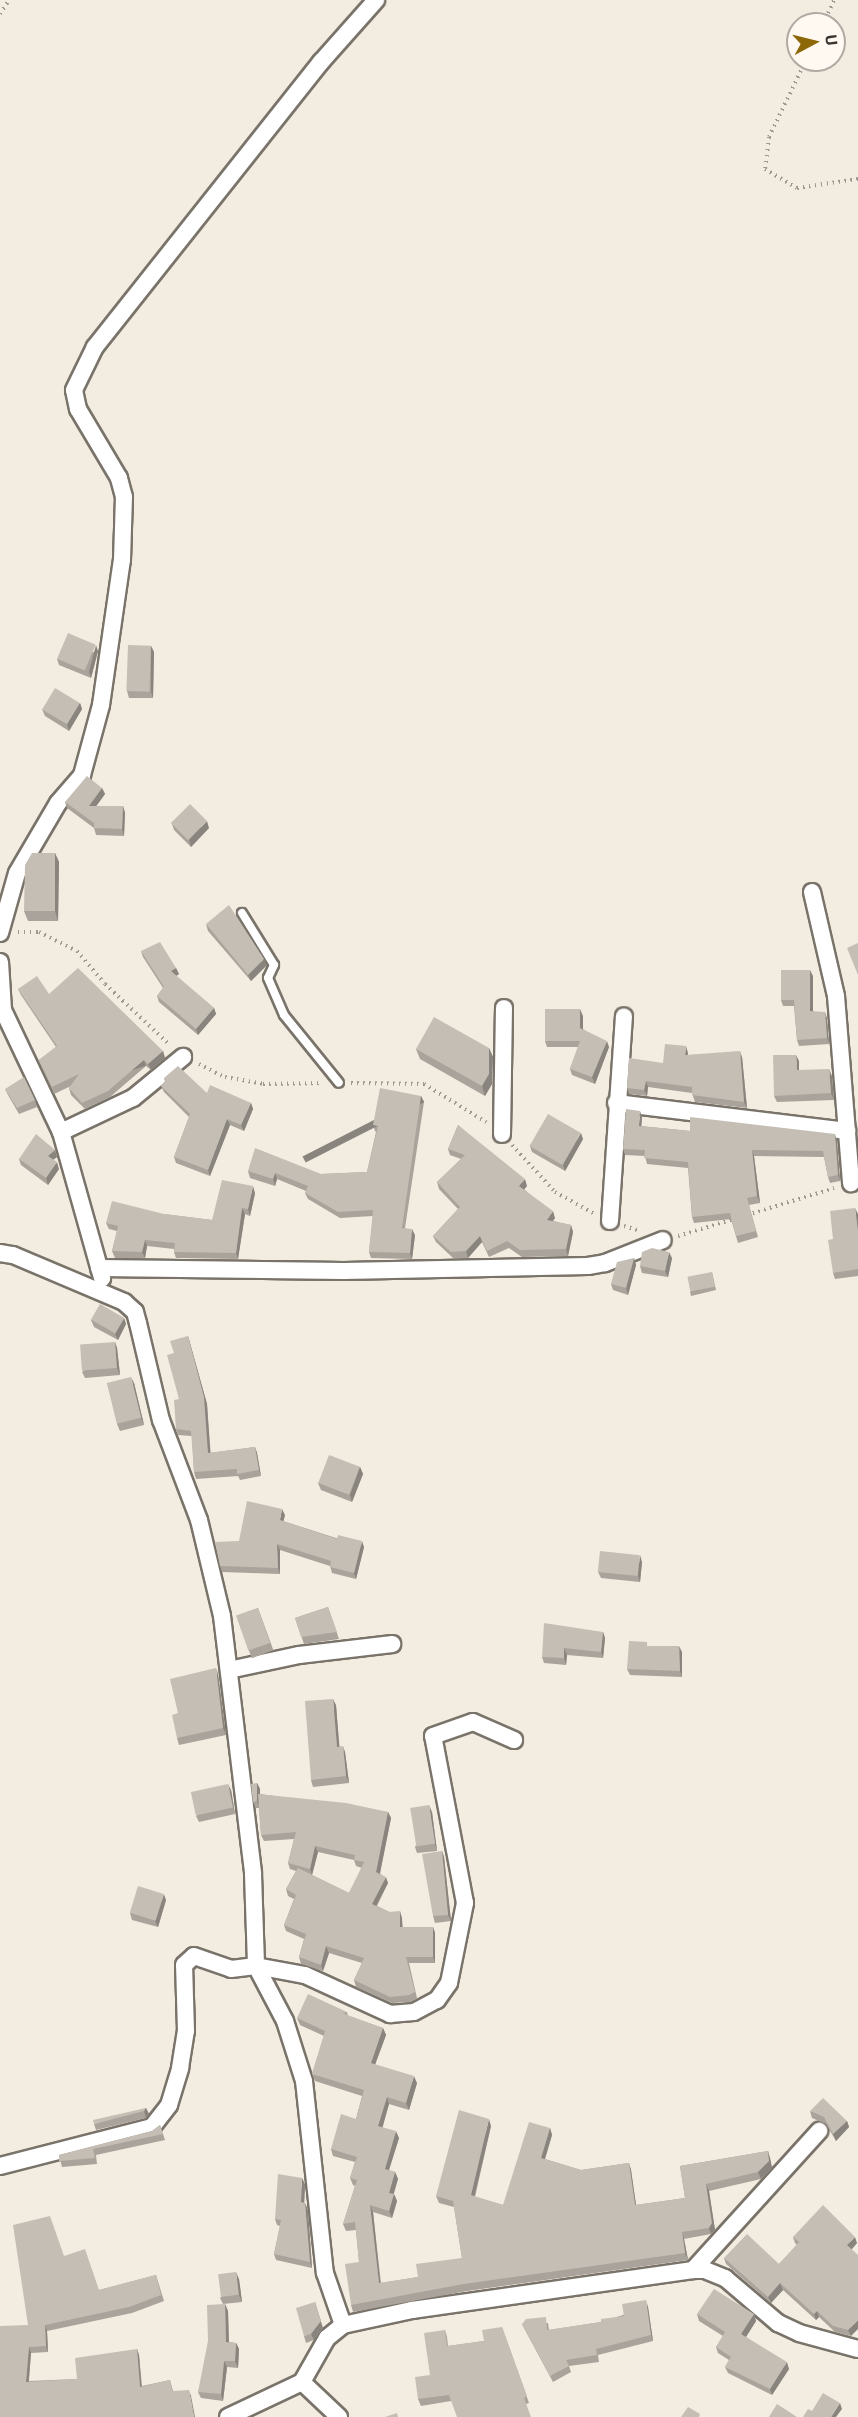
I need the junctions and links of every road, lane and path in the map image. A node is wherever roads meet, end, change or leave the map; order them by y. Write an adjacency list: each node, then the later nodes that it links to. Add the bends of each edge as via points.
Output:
1 (9, 0): 3 (path)
2 (376, 0): 8 (street, via 321,62 95,347 74,390 78,409 119,478 124,497 122,560 100,705 82,775 58,803 18,873)
3 (0, 14)
4 (800, 72): 5 (path, via 769,137 765,169 797,188)
5 (858, 179)
6 (812, 892): 15 (street, via 836,996)
7 (242, 913): 13 (lane, via 274,965 268,978 284,1015)
8 (5, 934): 12 (path, via 39,932 77,951 105,984)
9 (0, 962): 16 (street, via 3,1010)
10 (504, 1008): 17 (street)
11 (624, 1016): 14 (street)
12 (183, 1057): 13 (path, via 225,1077 263,1083); 16 (street, via 133,1098)
13 (339, 1083): 17 (path, via 424,1084)
14 (616, 1103): 15 (street); 19 (street)
15 (847, 1131): 18 (street)
16 (62, 1132): 22 (street)
17 (502, 1134): 19 (path, via 555,1192)
18 (851, 1183): 20 (path)
19 (610, 1221): 20 (path)
20 (663, 1240): 22 (street, via 588,1266 344,1271)
21 (0, 1253): 23 (street)
22 (99, 1268): 23 (street)
23 (107, 1295): 25 (street, via 135,1312 161,1420 199,1520 222,1616)
24 (392, 1644): 25 (street, via 299,1655)
25 (229, 1670): 27 (street, via 253,1874)
26 (514, 1740): 27 (street, via 473,1722 433,1736 465,1903 449,1983 437,2000 414,2012 390,2014 305,1975)
27 (256, 1966): 29 (street, via 231,1969 194,1956 184,1965 186,2031 180,2068 169,2105 152,2127); 31 (street, via 285,2021 304,2081 325,2273)
28 (819, 2131): 30 (street)
29 (0, 2166)
30 (693, 2270): 31 (street, via 412,2310); 32 (street, via 725,2278 778,2324)
31 (344, 2325): 33 (street, via 327,2338)
32 (858, 2349)
33 (302, 2382): 34 (street); 35 (street)
34 (228, 2417)
35 (339, 2417)

